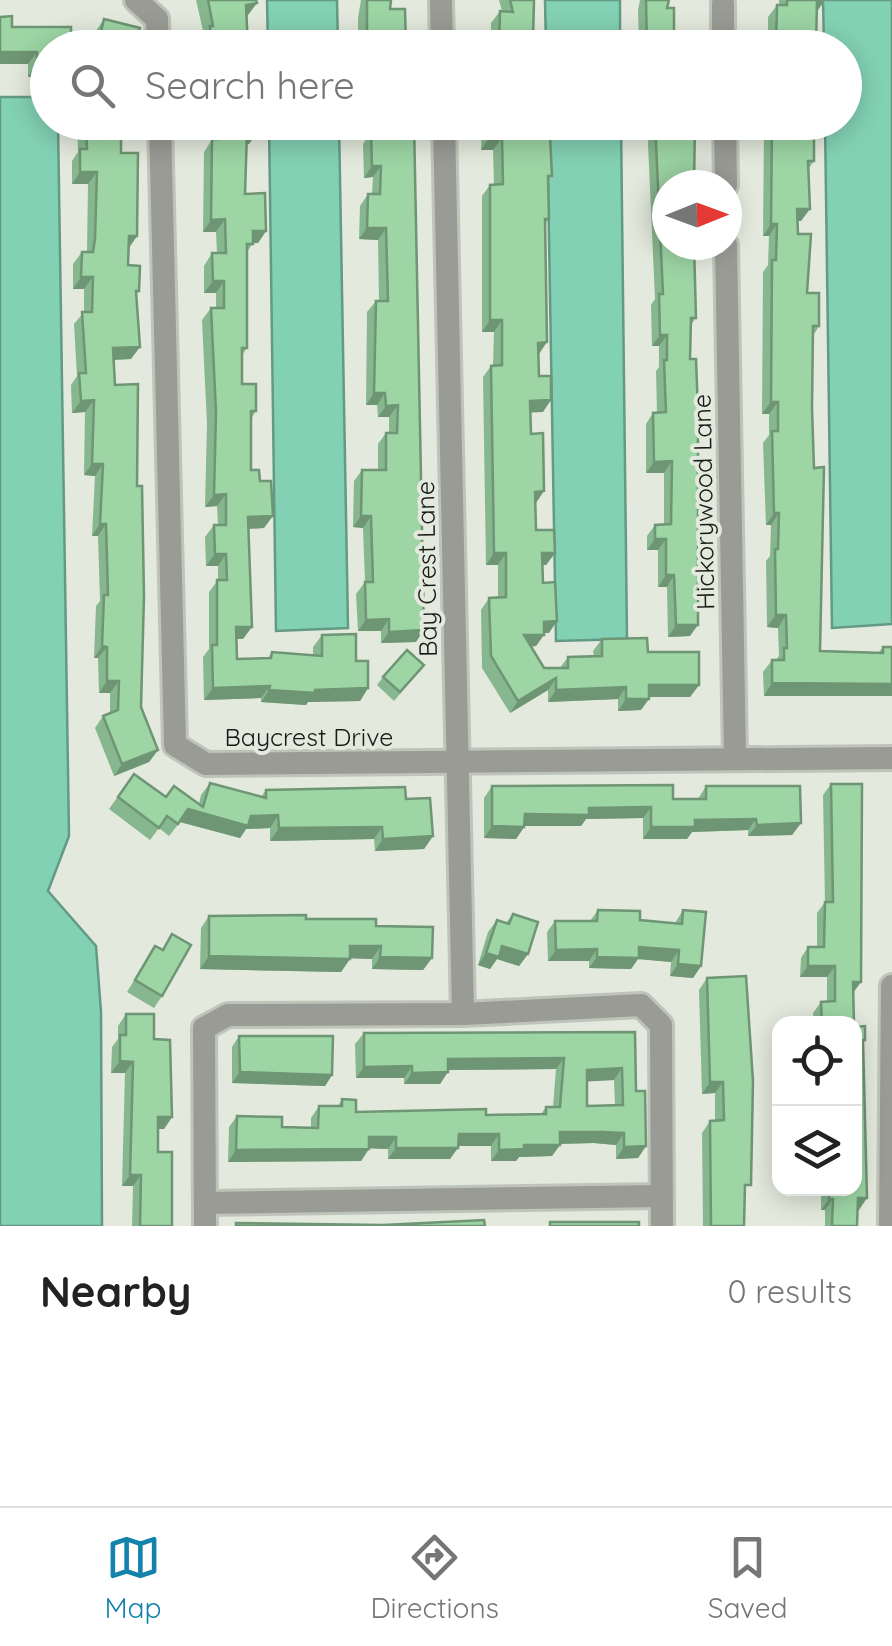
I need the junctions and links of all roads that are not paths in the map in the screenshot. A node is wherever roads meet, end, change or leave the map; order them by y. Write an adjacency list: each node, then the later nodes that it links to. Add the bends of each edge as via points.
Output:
1 (136, 0): 4 (street, via 157,19)
2 (441, 2): 5 (street)
3 (723, 4): 6 (street)
4 (157, 30)
5 (442, 30)
6 (723, 30)
7 (160, 140): 14 (street, Baycrest Drive, via 175,746 206,764)
8 (444, 140): 14 (street, Bay Crest Lane)
9 (725, 140): 10 (street)
10 (726, 170)
11 (726, 260): 12 (street, Hickorywood Lane)
12 (735, 758): 13 (street, Baycrest Drive); 14 (street, Baycrest Drive)
13 (892, 758)
14 (458, 764): 16 (street, Bay Crest Lane)
15 (892, 986): 20 (street)
16 (463, 1014): 17 (street, via 642,1005 661,1025); 18 (street, via 228,1015 204,1028)
17 (661, 1196): 18 (street); 19 (street)
18 (205, 1214)
19 (662, 1226)
20 (890, 1226)

